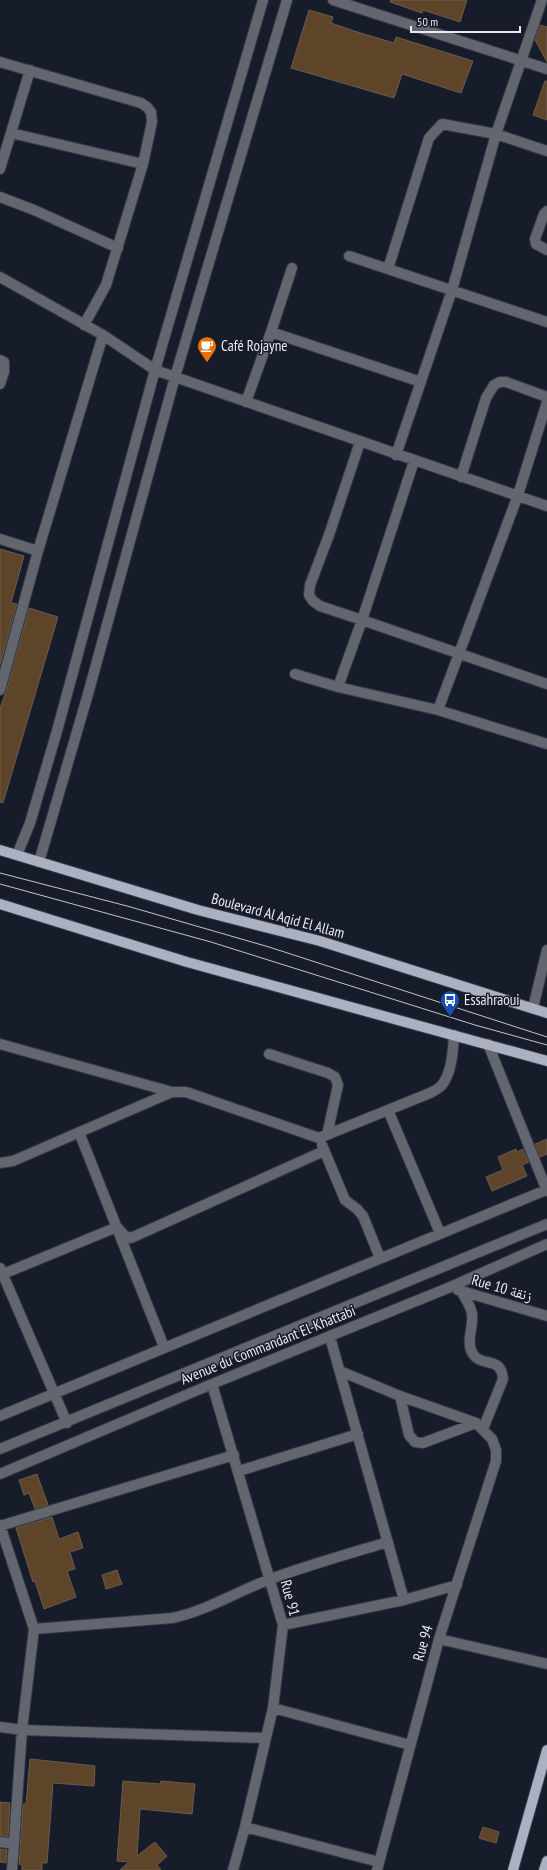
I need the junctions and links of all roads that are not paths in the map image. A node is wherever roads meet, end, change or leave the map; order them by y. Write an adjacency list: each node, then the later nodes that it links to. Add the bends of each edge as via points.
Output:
1 (263, 0): 28 (street)
2 (287, 0): 29 (street)
3 (333, 0): 5 (street)
4 (542, 0): 5 (street)
5 (522, 60): 7 (street); 10 (street)
6 (0, 62): 8 (street)
7 (547, 69)
8 (30, 70): 9 (street); 12 (street, via 141,103 147,107 151,112 152,122)
9 (11, 133): 12 (street); 13 (street)
10 (496, 134): 11 (street); 20 (street, via 442,124 429,138); 22 (street)
11 (547, 150)
12 (142, 164): 16 (street)
13 (0, 169)
14 (0, 196): 16 (street)
15 (547, 211): 17 (street, via 535,239 536,244)
16 (118, 248): 24 (street, via 106,285)
17 (547, 250)
18 (349, 256): 20 (street)
19 (292, 268): 25 (street)
20 (388, 269): 22 (street)
21 (0, 277): 24 (street)
22 (452, 290): 23 (street); 30 (street)
23 (547, 322)
24 (84, 325): 26 (street)
25 (271, 332): 30 (street); 33 (street)
26 (103, 336): 28 (street); 42 (street)
27 (0, 360): 31 (street, via 4,362 4,372)
28 (155, 370): 29 (street); 52 (street, via 57,731 30,823)
29 (175, 377): 33 (street); 53 (street)
30 (421, 382): 36 (street)
31 (0, 384)
32 (547, 397): 38 (street, via 506,382 494,385 486,398)
33 (246, 402): 35 (street)
34 (547, 402): 39 (street)
35 (360, 442): 36 (street); 43 (street, via 310,585 309,595 320,606)
36 (396, 455): 37 (street)
37 (414, 461): 38 (street); 43 (street)
38 (461, 477): 39 (street)
39 (518, 496): 40 (street); 44 (street)
40 (547, 506)
41 (0, 538): 42 (street)
42 (38, 551): 48 (street)
43 (362, 620): 44 (street); 47 (street)
44 (460, 654): 46 (street); 49 (street)
45 (295, 674): 47 (street)
46 (547, 684)
47 (338, 686): 49 (street)
48 (0, 690)
49 (438, 710): 50 (street)
50 (547, 744)
51 (0, 850): 52 (main road, Boulevard Al Aqid El Allam)
52 (17, 856): 53 (main road, Boulevard Al Aqid El Allam)
53 (39, 862): 56 (main road, Boulevard Al Aqid El Allam, via 198,910 320,941)
54 (0, 904): 58 (main road, via 187,962)
55 (547, 950): 56 (street)
56 (533, 1008): 57 (main road, Boulevard Al Aqid El Allam)
57 (547, 1013)
58 (454, 1035): 60 (main road); 64 (street, via 446,1077 440,1087)
59 (0, 1044): 63 (street)
60 (488, 1044): 62 (main road); 69 (street)
61 (269, 1054): 66 (street, via 335,1077 338,1084)
62 (547, 1061)
63 (172, 1092): 65 (street); 66 (street, via 186,1092)
64 (388, 1110): 66 (street); 72 (street)
65 (79, 1132): 68 (street, via 13,1161); 71 (street)
66 (323, 1136): 67 (street)
67 (324, 1151): 71 (street, via 131,1238); 74 (street, via 345,1200 363,1216)
68 (0, 1164)
69 (547, 1190): 72 (street)
70 (547, 1224): 87 (street, Avenue du Commandant El-Khattabi)
71 (117, 1228): 75 (street); 81 (street)
72 (440, 1233): 74 (street)
73 (547, 1244): 76 (street, Avenue du Commandant El-Khattabi)
74 (380, 1258): 81 (street)
75 (1, 1271): 77 (street)
76 (448, 1288): 78 (street, Rue 10 زنقة); 80 (street, Avenue du Commandant El-Khattabi)
77 (4, 1289): 84 (street)
78 (461, 1291): 79 (street, Rue 10 زنقة); 88 (street, via 472,1315 470,1349 478,1359 496,1364 502,1372 503,1380)
79 (547, 1316)
80 (330, 1337): 82 (street); 83 (street, Avenue du Commandant El-Khattabi)
81 (164, 1348): 84 (street)
82 (340, 1371): 85 (street); 89 (street)
83 (212, 1384): 91 (street, Rue 91); 93 (street, Avenue du Commandant El-Khattabi)
84 (55, 1394): 86 (street); 87 (street)
85 (400, 1396): 88 (street); 88 (street, via 410,1435 415,1442 423,1443)
86 (0, 1416)
87 (67, 1423): 90 (street, Avenue du Commandant El-Khattabi)
88 (480, 1426): 97 (street, Rue 94, via 492,1439 496,1461)
89 (358, 1434): 92 (street); 95 (street)
90 (0, 1449)
91 (234, 1455): 92 (street, Rue 91); 94 (street)
92 (239, 1471): 96 (street, Rue 91)
93 (0, 1474)
94 (0, 1525): 100 (street)
95 (388, 1542): 96 (street); 98 (street)
96 (270, 1579): 99 (street, Rue 91); 100 (street, via 191,1614 172,1618)
97 (457, 1586): 98 (street); 101 (street, Rue 94)
98 (404, 1600): 99 (street)
99 (283, 1625): 103 (street, Rue 91)
100 (34, 1629): 105 (street)
101 (440, 1639): 102 (street); 107 (street, Rue 94)
102 (547, 1664)
103 (273, 1708): 106 (street, Rue 91); 107 (street)
104 (0, 1727): 105 (street)
105 (22, 1730): 106 (street); 111 (street)
106 (266, 1738): 109 (street, Rue 91)
107 (410, 1744): 112 (street, Rue 94)
108 (547, 1750): 115 (main road)
109 (245, 1827): 112 (street); 114 (street, Rue 91)
110 (0, 1842): 111 (street)
111 (14, 1844): 113 (street)
112 (378, 1866)
113 (12, 1870)
114 (233, 1870)
115 (513, 1870)

